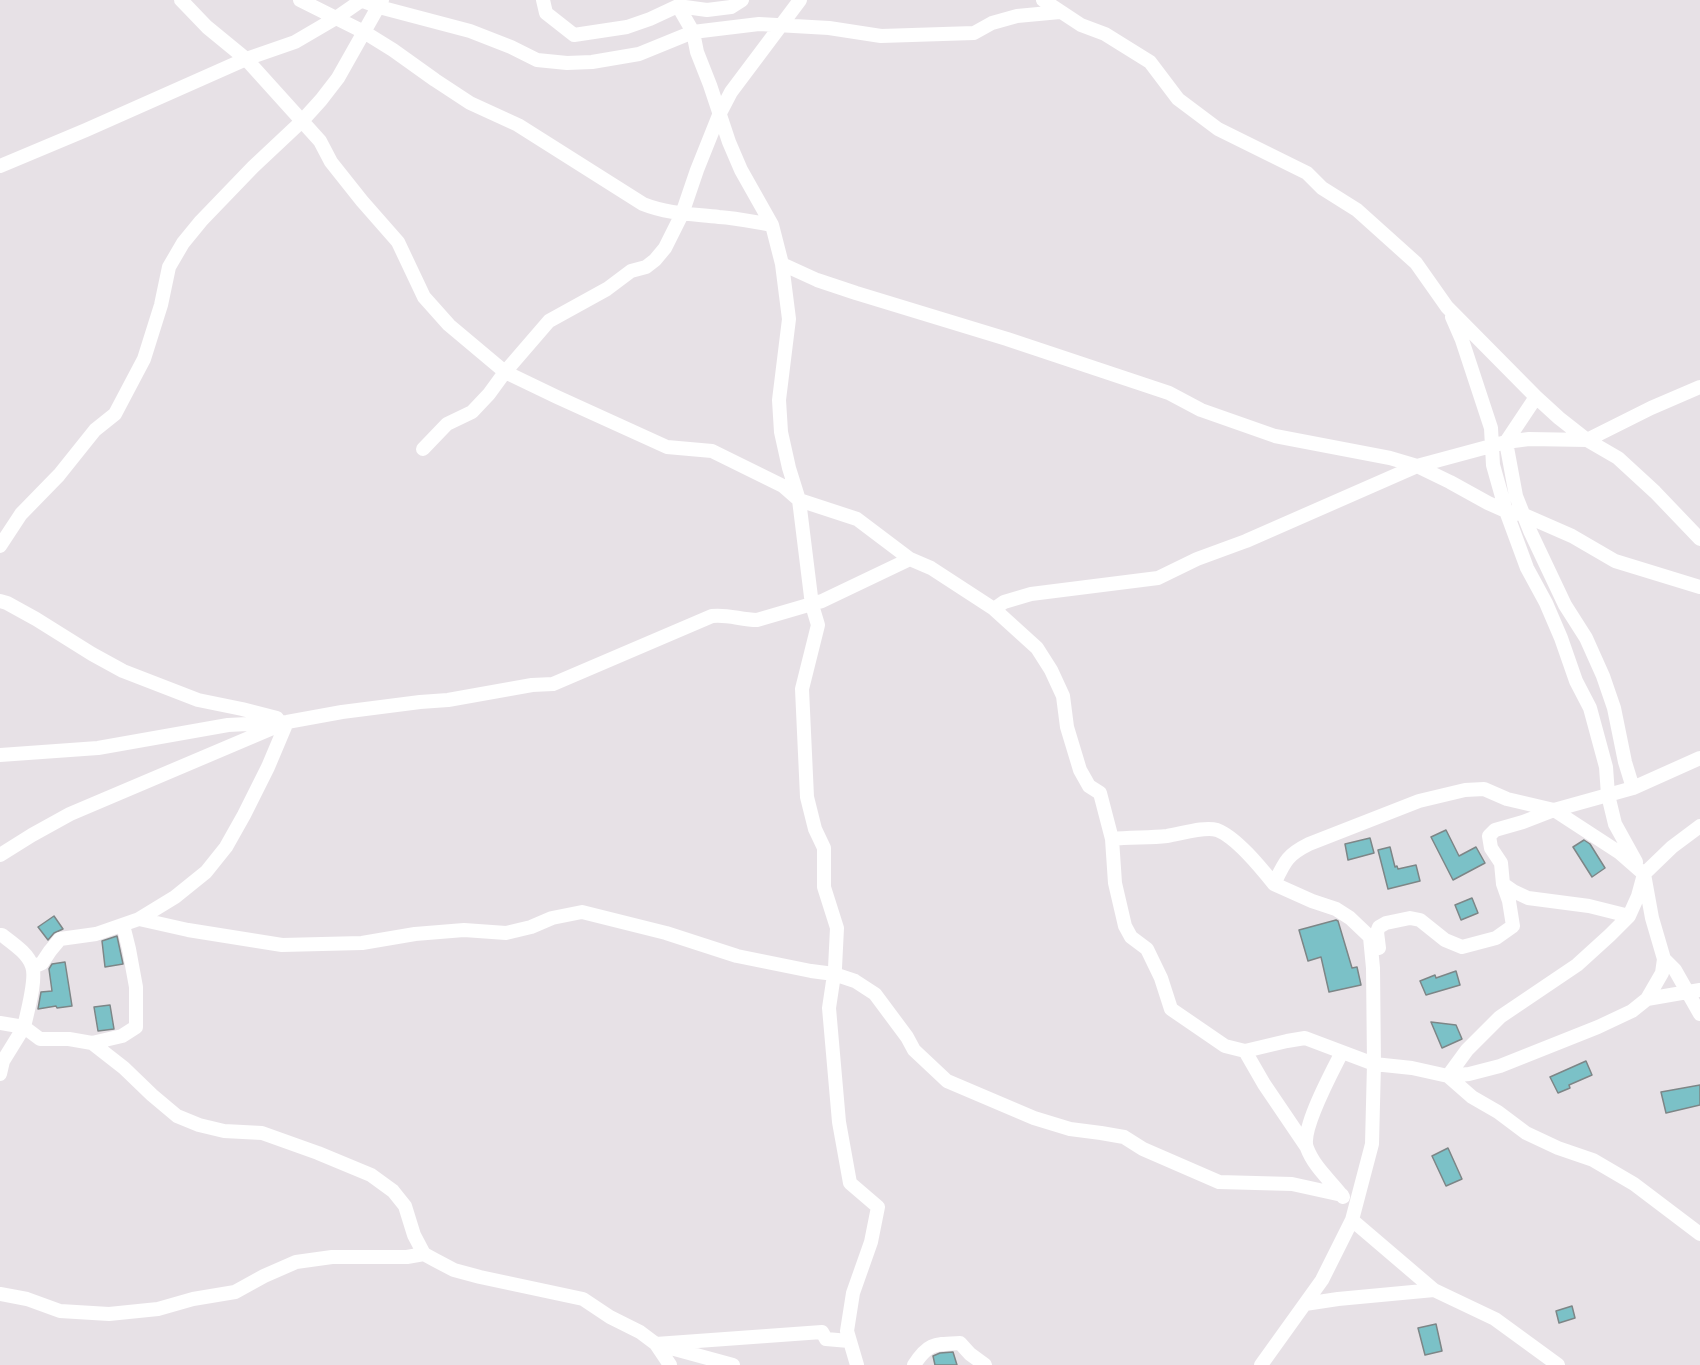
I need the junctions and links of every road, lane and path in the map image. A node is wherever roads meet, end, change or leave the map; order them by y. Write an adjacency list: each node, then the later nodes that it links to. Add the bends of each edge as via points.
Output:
1 (181, 0): 15 (street)
2 (300, 0): 11 (street)
3 (361, 0): 8 (street); 11 (street)
4 (543, 0): 9 (street, via 546,13 574,35 627,27)
5 (742, 0): 9 (street, via 731,7 707,10)
6 (800, 0): 12 (street)
7 (1043, 0): 10 (street)
8 (381, 4): 13 (street); 14 (street, via 470,31 537,60 567,63 639,54)
9 (678, 6): 14 (street)
10 (1060, 12): 12 (street, via 1017,16 974,33 881,36); 22 (street, via 1150,62 1178,99 1218,129 1307,173 1322,188 1357,210 1416,263)
11 (336, 18): 13 (street); 15 (street, via 295,42)
12 (782, 26): 14 (street, via 759,24); 16 (street, via 731,92)
13 (364, 32): 17 (street, via 338,78); 19 (street, via 470,103 518,125 643,204)
14 (693, 32): 16 (street)
15 (246, 59): 17 (street); 18 (street)
16 (719, 116): 19 (street); 20 (street, via 741,170)
17 (302, 121): 23 (street, via 398,242 424,297 449,325); 35 (street, via 183,243 170,267 144,359 115,414 95,430 21,514)
18 (0, 166)
19 (682, 214): 20 (street); 23 (street, via 655,260 549,321)
20 (772, 225): 21 (street)
21 (782, 264): 30 (street, via 856,293 1169,393 1200,410 1275,436); 31 (street, via 789,319 778,400 781,432)
22 (1448, 307): 25 (street); 28 (street, via 1483,402 1491,428)
23 (505, 372): 29 (street, via 472,412 447,424); 31 (street, via 667,447 712,451 783,486)
24 (1700, 387): 26 (street)
25 (1536, 397): 26 (street); 27 (street)
26 (1587, 440): 27 (street); 34 (street, via 1618,458)
27 (1506, 442): 28 (street); 33 (street, via 1516,496)
28 (1491, 446): 30 (street); 32 (street)
29 (423, 449)
30 (1418, 466): 32 (street); 40 (street, via 1158,578 1031,594)
31 (798, 500): 36 (street, via 857,519); 39 (street)
32 (1506, 511): 33 (street); 45 (street, via 1527,568 1562,638 1590,708 1606,767)
33 (1524, 515): 37 (street, via 1615,561); 44 (street, via 1603,676)
34 (1700, 539)
35 (0, 546)
36 (910, 559): 39 (street); 40 (street, via 932,568)
37 (1700, 587)
38 (0, 601): 41 (street, via 123,671 198,700)
39 (812, 604): 41 (street, via 757,620 712,616 553,684); 60 (street, via 818,625 802,689 807,797 824,848 824,887 837,928)
40 (994, 609): 48 (street, via 1037,648 1051,670 1063,696 1067,727 1080,770 1089,786 1100,793)
41 (287, 722): 42 (street, via 228,724 98,748); 49 (street, via 70,814); 54 (street, via 226,847 206,872)
42 (0, 756)
43 (1700, 758): 44 (street)
44 (1633, 788): 45 (street)
45 (1608, 795): 46 (street); 50 (street, via 1615,824)
46 (1554, 810): 50 (street, via 1620,853); 51 (street, via 1484,789 1419,801 1293,852); 52 (street, via 1495,830 1489,836 1491,848 1501,863)
47 (1700, 826): 50 (street)
48 (1112, 839): 51 (street, via 1219,831 1258,864); 67 (street, via 1115,883 1125,926 1131,937 1147,949 1171,1009 1225,1047)
49 (0, 855)
50 (1644, 874): 53 (street); 57 (street)
51 (1274, 884): 59 (street, via 1350,918 1370,937)
52 (1503, 884): 53 (street, via 1528,898); 59 (street, via 1513,926 1496,938 1462,947 1445,940 1420,920 1386,923 1377,932 1379,947)
53 (1629, 916): 71 (street, via 1577,965 1500,1017)
54 (139, 919): 55 (street); 60 (street, via 282,945 362,944 464,930 506,933 582,912 737,956)
55 (123, 925): 58 (street, via 60,939 42,963); 66 (street, via 136,987 136,1027 122,1036)
56 (0, 935): 58 (street, via 28,957)
57 (1664, 959): 61 (street); 62 (street, via 1662,973)
58 (33, 967): 65 (street)
59 (1373, 968): 69 (street)
60 (834, 974): 73 (street, via 875,994 914,1050 947,1081 973,1093 1070,1129 1124,1137 1219,1182 1292,1184); 80 (street, via 829,1008 839,1122 850,1183 878,1207 871,1242 853,1293)
61 (1694, 990): 62 (street); 63 (street)
62 (1647, 999): 71 (street, via 1598,1027 1500,1066)
63 (1700, 1014)
64 (0, 1023): 65 (street)
65 (24, 1027): 66 (street, via 40,1039); 70 (street, via 3,1061)
66 (92, 1043): 76 (street, via 177,1116 224,1131 262,1133 371,1175 405,1206)
67 (1245, 1052): 68 (street, via 1305,1038); 72 (street)
68 (1342, 1052): 69 (street); 72 (street, via 1312,1115)
69 (1374, 1064): 71 (street); 74 (street, via 1372,1144)
70 (0, 1074)
71 (1448, 1076): 75 (street, via 1526,1134 1593,1160 1634,1184)
72 (1306, 1146): 73 (street)
73 (1342, 1194): 74 (street)
74 (1353, 1215): 77 (street); 79 (street, via 1322,1280)
75 (1700, 1234)
76 (424, 1254): 78 (street, via 296,1262 235,1292 158,1309 109,1314 60,1311); 81 (street, via 454,1270 583,1299)
77 (1434, 1290): 79 (street); 88 (street, via 1495,1319)
78 (0, 1294)
79 (1305, 1305): 87 (street)
80 (849, 1341): 81 (street, via 826,1340 822,1332); 84 (street)
81 (656, 1344): 82 (street); 83 (street)
82 (670, 1365)
83 (733, 1365)
84 (856, 1365)
85 (914, 1365): 86 (street, via 924,1350 960,1343)
86 (985, 1365)
87 (1261, 1365)
88 (1558, 1365)

